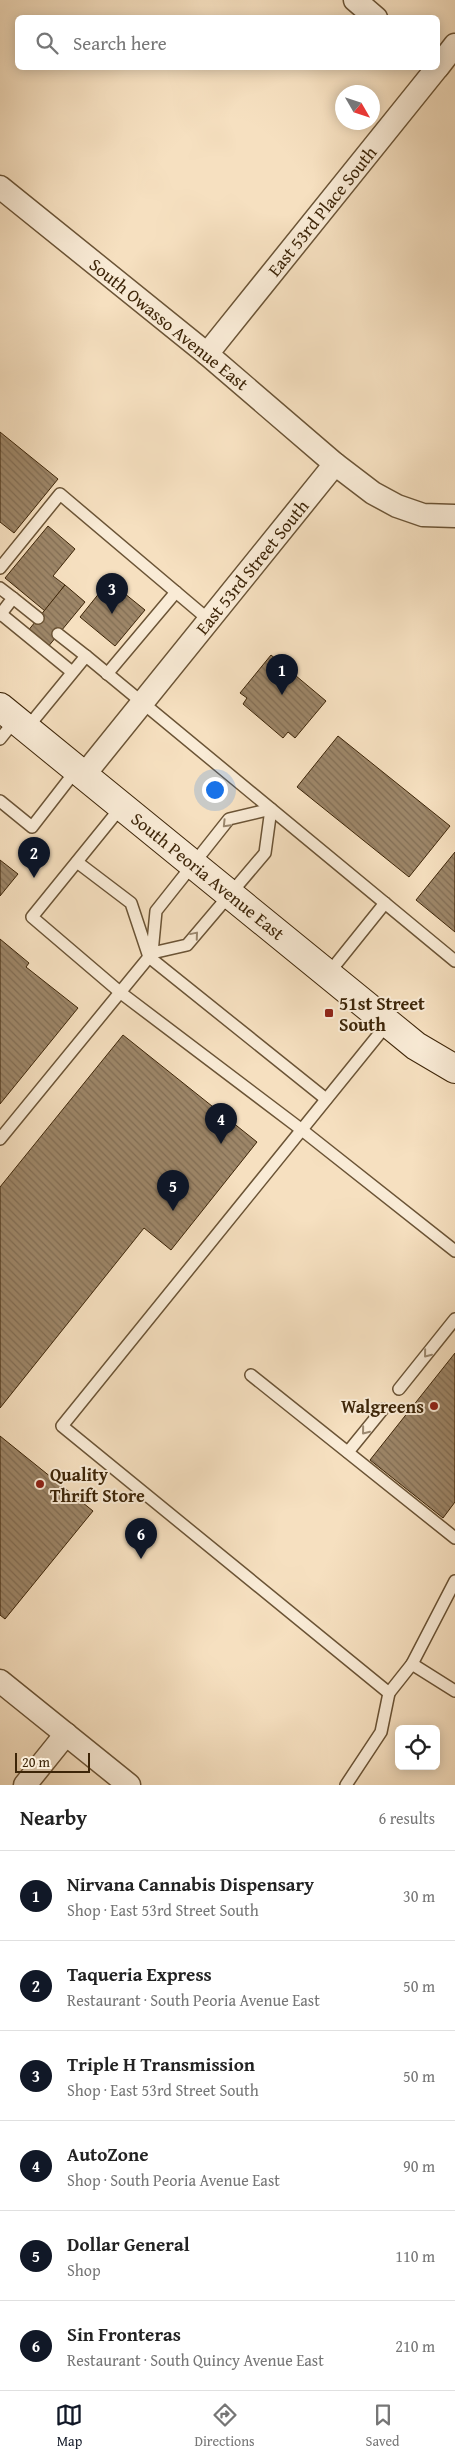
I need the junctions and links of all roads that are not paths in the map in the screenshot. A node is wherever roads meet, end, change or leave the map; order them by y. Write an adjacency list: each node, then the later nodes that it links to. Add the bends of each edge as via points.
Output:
1 (355, 0): 2 (street)
2 (372, 15)
3 (455, 45): 4 (street, East 53rd Place South)
4 (440, 63)
5 (435, 70): 7 (street, East 53rd Place South)
6 (0, 187): 7 (street, South Owasso Avenue East)
7 (207, 354): 8 (street, South Owasso Avenue East)
8 (335, 464): 9 (street, via 373,493 397,506 423,515); 16 (street, East 53rd Street South)
9 (455, 516)
10 (0, 568): 12 (lane, via 60,494)
11 (0, 588): 13 (lane)
12 (176, 592): 16 (lane); 20 (lane)
13 (14, 598): 14 (lane); 15 (lane)
14 (0, 614): 19 (lane)
15 (38, 618)
16 (209, 620): 21 (street, East 53rd Street South)
17 (58, 634): 18 (lane)
18 (86, 656): 19 (lane); 20 (lane)
19 (72, 672): 22 (lane)
20 (108, 674): 21 (lane)
21 (142, 703): 23 (street, East 53rd Street South); 26 (lane)
22 (11, 723): 23 (main road, South Peoria Avenue East)
23 (81, 772): 24 (lane, via 32,827); 25 (main road, South Peoria Avenue East)
24 (0, 801)
25 (122, 806): 27 (lane); 28 (main road, South Peoria Avenue East)
26 (271, 809): 28 (lane, one-way to 28, via 229,819); 29 (lane, via 265,853); 30 (lane)
27 (77, 862): 31 (lane, via 131,903); 34 (lane, via 32,917)
28 (194, 864): 29 (main road, South Peoria Avenue East); 31 (lane, via 156,912)
29 (229, 894): 31 (lane, one-way to 29, via 187,945); 33 (main road, South Peoria Avenue East)
30 (385, 903): 32 (lane); 33 (lane)
31 (150, 955): 34 (lane); 39 (lane)
32 (455, 961)
33 (328, 974): 35 (main road, South Peoria Avenue East)
34 (121, 993): 40 (lane); 41 (lane)
35 (388, 1023): 36 (main road, South Peoria Avenue East); 39 (lane)
36 (416, 1046): 37 (main road, South Peoria Avenue East); 38 (main road, South Peoria Avenue East)
37 (455, 1069)
38 (455, 1090)
39 (326, 1099): 40 (lane)
40 (302, 1130): 42 (lane); 53 (lane, via 62,1426)
41 (0, 1139)
42 (455, 1251)
43 (455, 1319): 45 (lane, one-way to 45)
44 (252, 1375): 47 (lane)
45 (399, 1389)
46 (383, 1409): 47 (lane, one-way to 47)
47 (348, 1452): 48 (lane)
48 (455, 1538)
49 (455, 1581): 50 (lane)
50 (412, 1664): 52 (lane); 53 (lane)
51 (0, 1681): 54 (street)
52 (455, 1691)
53 (388, 1693): 57 (lane, via 382,1732)
54 (66, 1734): 55 (street); 56 (street)
55 (25, 1785)
56 (129, 1785)
57 (346, 1785)

